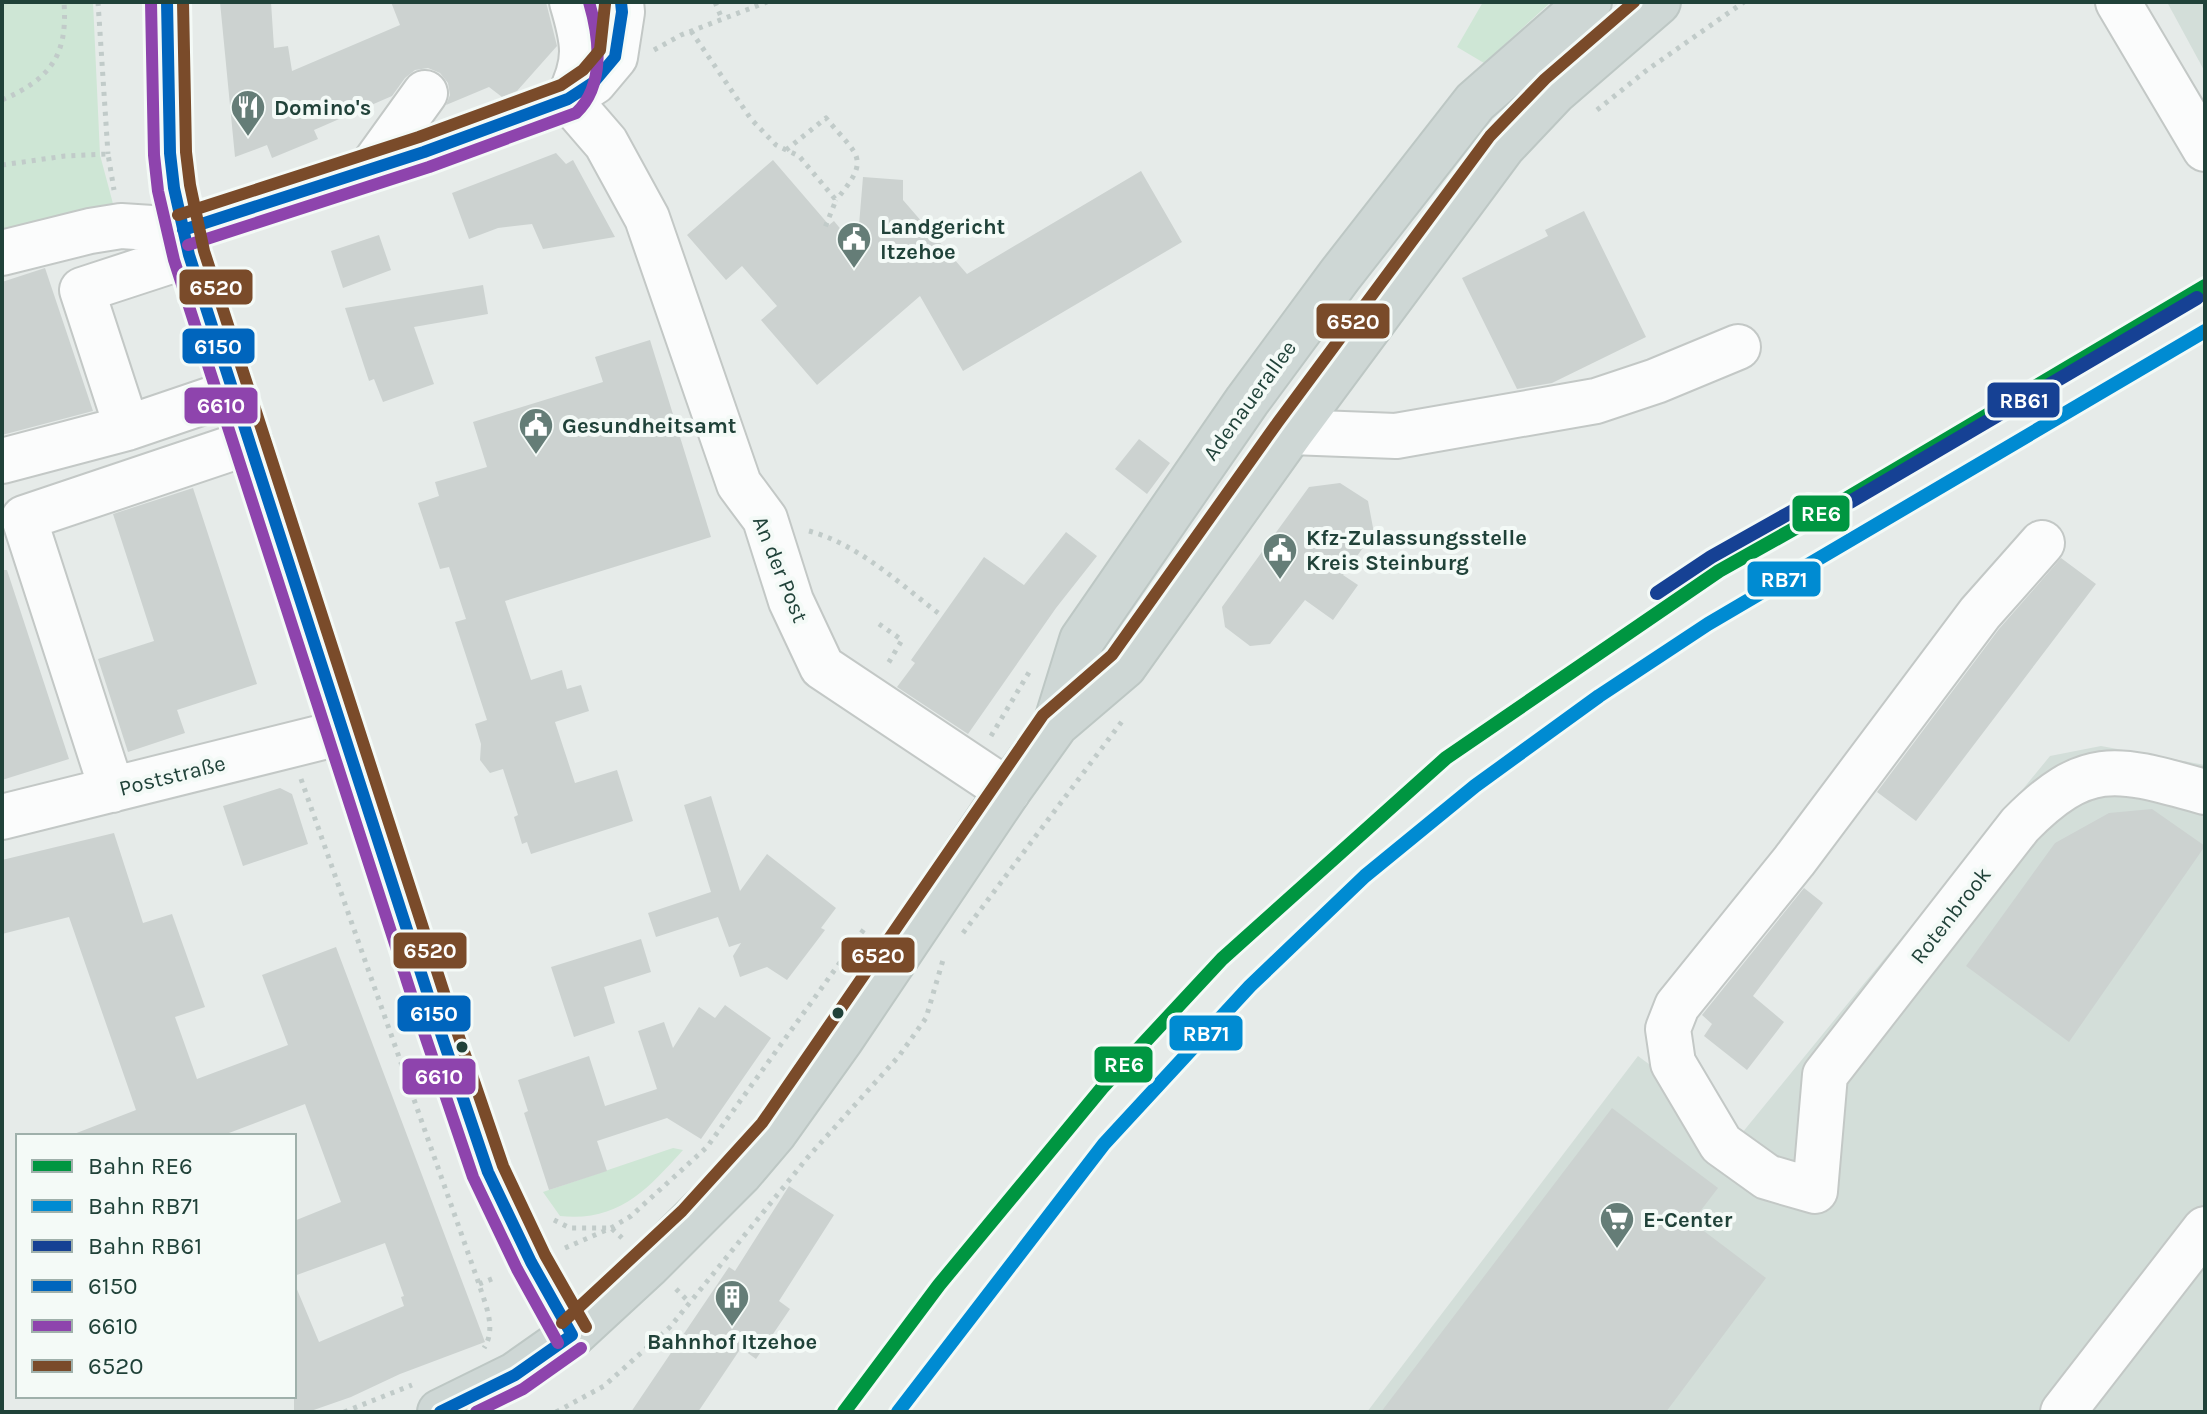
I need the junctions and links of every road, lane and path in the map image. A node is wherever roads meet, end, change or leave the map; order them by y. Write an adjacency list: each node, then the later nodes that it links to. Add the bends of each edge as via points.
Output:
1 (64, 2): 16 (path, via 66,30 52,64 30,86)
2 (98, 2): 19 (path)
3 (167, 2): 25 (street, via 170,153)
4 (572, 2): 15 (street, via 583,38 580,76)
5 (621, 2): 15 (street, via 615,57 594,82)
6 (715, 2): 11 (path)
7 (767, 2): 11 (path)
8 (1589, 2): 38 (main road, Adenauerallee, via 1475,102 1330,287 1082,640)
9 (1658, 2): 30 (main road, Adenauerallee, via 1555,91 1503,146)
10 (2118, 2): 17 (street)
11 (722, 19): 12 (path)
12 (691, 31): 13 (path); 18 (path, via 751,119)
13 (643, 56)
14 (425, 93): 22 (street)
15 (568, 99): 22 (street); 33 (street, An der Post, via 606,143 647,218 739,484)
16 (2, 100)
17 (2205, 149)
18 (786, 150): 23 (path, via 799,156); 23 (path, via 826,118 859,163)
19 (108, 154)
20 (100, 155): 21 (path)
21 (2, 165)
22 (371, 168): 25 (street)
23 (836, 200): 24 (path)
24 (824, 230)
25 (186, 242): 26 (street, via 121,226); 28 (street); 29 (street, via 82,290)
26 (2, 253)
27 (1738, 347): 30 (street, via 1596,401 1396,436)
28 (233, 392): 29 (street); 31 (street)
29 (127, 428): 32 (street)
30 (1291, 432): 38 (main road, Adenauerallee, via 1124,666)
31 (250, 442): 39 (street); 40 (street, via 24,518)
32 (2, 461)
33 (765, 519): 35 (path, via 832,538); 37 (street, An der Post, via 791,601 822,667)
34 (2042, 543): 42 (street, Rotenbrook, via 1980,613 1794,861 1677,1006 1668,1029 1673,1063 1721,1144 1767,1177 1815,1191 1825,1075 2020,825 2044,801 2092,774 2130,775)
35 (942, 616)
36 (879, 624): 37 (path, via 902,640)
37 (871, 701): 41 (street, An der Post)
38 (1056, 724): 41 (main road, Adenauerallee)
39 (343, 732): 40 (street, Poststraße); 49 (street, via 488,1172)
40 (112, 790): 43 (street, Poststraße)
41 (1008, 791): 49 (main road, Adenauerallee, via 774,1133 693,1222)
42 (2205, 792)
43 (2, 817)
44 (378, 961): 45 (path)
45 (368, 964)
46 (2205, 1229): 54 (street)
47 (479, 1284): 50 (path, via 490,1323)
48 (689, 1302): 52 (path, via 670,1327 616,1376)
49 (572, 1335): 51 (main road, Adenauerallee, via 515,1375)
50 (482, 1351)
51 (429, 1398): 53 (path)
52 (562, 1411)
53 (344, 1412)
54 (2063, 1412)

